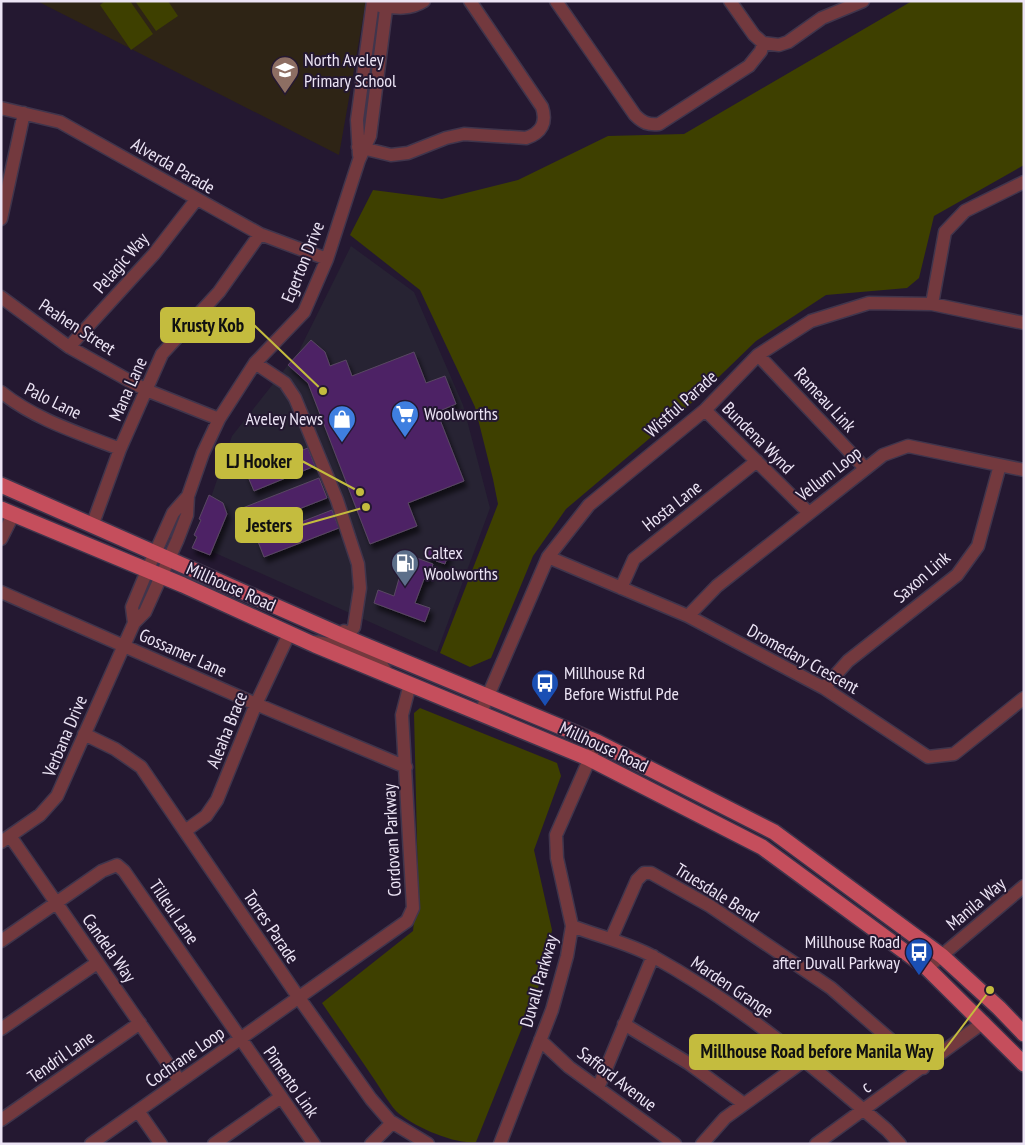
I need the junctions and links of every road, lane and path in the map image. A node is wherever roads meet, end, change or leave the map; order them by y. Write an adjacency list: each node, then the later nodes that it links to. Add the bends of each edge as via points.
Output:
1 (424, 1): 7 (street, via 404,8)
2 (470, 1): 11 (street, via 542,106 544,125 536,135 526,138 456,135 401,155)
3 (556, 1): 8 (street, via 635,115 650,125 659,124 749,66)
4 (730, 1): 8 (street)
5 (863, 1): 8 (street, via 822,18 788,42 779,45)
6 (373, 3): 7 (street); 11 (street, Egerton Drive, via 357,120)
7 (387, 4): 11 (street, Egerton Drive, via 370,136)
8 (763, 43)
9 (1, 108): 10 (street, Alverda Parade)
10 (24, 114): 13 (street, Alverda Parade, via 60,122); 14 (street)
11 (361, 152): 16 (street, Egerton Drive)
12 (1024, 182): 18 (street, via 965,211 945,232)
13 (196, 200): 15 (street, Alverda Parade); 20 (street, Pelagic Way, via 154,254)
14 (1, 219)
15 (260, 234): 16 (street, Alverda Parade); 23 (street, Mana Lane, via 219,292 162,354)
16 (327, 259): 22 (street, Egerton Drive, via 304,312)
17 (1, 297): 20 (street, Peahen Street)
18 (932, 304): 19 (street, Wistful Parade); 21 (street, Wistful Parade, via 869,303 811,321)
19 (1024, 323)
20 (69, 347): 23 (street, Peahen Street)
21 (758, 355): 25 (street, Wistful Parade); 30 (street, Rameau Link)
22 (255, 363): 26 (street, Egerton Drive); 44 (street, via 285,383 295,398 358,564 360,588 355,609 346,624)
23 (146, 390): 26 (street, Peahen Street); 27 (street, Mana Lane)
24 (1, 392): 27 (street, Palo Lane, via 53,424)
25 (705, 410): 28 (street, Bundena Wynd); 38 (street, Wistful Parade, via 589,505)
26 (219, 419): 37 (street, Egerton Drive, via 188,496 173,513)
27 (120, 449): 35 (street, Mana Lane)
28 (757, 461): 34 (street, Bundena Wynd); 40 (street, Hosta Lane, via 634,559)
29 (1000, 465): 30 (street, Vellum Loop, via 908,446 883,455); 31 (street, Vellum Loop); 49 (street, Saxon Link, via 978,546 956,575 848,661)
30 (865, 468): 34 (street, Vellum Loop)
31 (1024, 470)
32 (1, 485): 35 (main road, Millhouse Road)
33 (7, 512): 36 (street); 39 (main road, Millhouse Road)
34 (809, 513): 42 (street, Vellum Loop, via 717,586)
35 (92, 526): 37 (main road, Millhouse Road)
36 (1, 539)
37 (162, 557): 39 (street, Verbana Drive); 44 (main road, Millhouse Road)
38 (548, 557): 40 (street, Dromedary Crescent); 50 (street, Wistful Parade)
39 (154, 574): 43 (main road, Millhouse Road); 46 (street, Verbana Drive, via 146,612 134,623)
40 (621, 588): 42 (street, Dromedary Crescent)
41 (1, 592): 46 (street, Gossamer Lane)
42 (688, 616): 49 (street, Dromedary Crescent)
43 (289, 634): 45 (main road, Millhouse Road); 52 (street, Aleaha Brace)
44 (345, 637): 45 (street, via 329,644); 47 (street, via 350,649 380,664); 50 (main road, Millhouse Road)
45 (309, 642): 47 (main road, Millhouse Road)
46 (124, 646): 52 (street, Gossamer Lane); 54 (street, Verbana Drive)
47 (388, 675): 48 (main road, Millhouse Road)
48 (410, 684): 53 (main road, Millhouse Road); 57 (street, Cordovan Parkway, via 402,715)
49 (824, 688): 51 (street, Dromedary Crescent, via 928,757 954,754)
50 (486, 698): 53 (street, Wistful Parade); 55 (main road, Millhouse Road)
51 (1024, 698)
52 (256, 704): 57 (street, Gossamer Lane); 58 (street, Aleaha Brace, via 217,800 206,816)
53 (481, 712): 56 (main road, Millhouse Road)
54 (84, 734): 58 (street, Torres Parade, via 141,766); 60 (street, Verbana Drive, via 57,796 40,815)
55 (596, 742): 56 (street, Duvall Parkway); 59 (main road, Millhouse Road)
56 (588, 758): 61 (main road, Millhouse Road); 64 (street, Duvall Parkway, via 556,835 557,858)
57 (406, 767): 71 (street, Cordovan Parkway, via 413,908 407,921)
58 (185, 831): 71 (street, Torres Parade)
59 (774, 832): 61 (main road); 68 (main road, Millhouse Road)
60 (6, 839): 63 (street, Candela Way)
61 (762, 847): 70 (main road, Millhouse Road)
62 (1024, 886): 68 (street, Manila Way)
63 (57, 902): 66 (street); 69 (street, Candela Way); 77 (street, Tilleul Lane, via 117,865)
64 (572, 926): 65 (street, Marden Grange); 78 (street, Duvall Parkway, via 552,1010)
65 (611, 939): 67 (street, Marden Grange); 81 (street, Truesdale Bend, via 637,880 644,873 651,873 710,906 831,988)
66 (1, 941)
67 (653, 956): 74 (street); 79 (street, Marden Grange, via 723,1000)
68 (942, 956): 70 (street, Manila Way); 76 (main road, Millhouse Road)
69 (97, 963): 73 (street, Candela Way); 75 (street)
70 (927, 968): 72 (main road, Millhouse Road)
71 (299, 998): 77 (street, Cochrane Loop); 89 (street, Torres Parade, via 371,1099)
72 (984, 1022): 80 (main road, Millhouse Road); 81 (street, c)
73 (140, 1023): 82 (street, Candela Way); 88 (street, Tendril Lane)
74 (624, 1024): 83 (street); 85 (street, via 688,1063)
75 (1, 1029)
76 (1024, 1034)
77 (240, 1040): 82 (street, Cochrane Loop); 84 (street, Pimento Link)
78 (540, 1040): 83 (street, Safford Avenue); 96 (street, Duvall Parkway)
79 (805, 1060): 85 (street); 86 (street, Marden Grange)
80 (1024, 1064)
81 (923, 1068): 86 (street, c)
82 (179, 1080): 87 (street, Cochrane Loop)
83 (598, 1088): 97 (street, Safford Avenue)
84 (281, 1097): 92 (street); 93 (street, Pimento Link)
85 (744, 1104): 98 (street, via 714,1127)
86 (864, 1110): 99 (street, c); 100 (street, Marden Grange)
87 (138, 1111): 90 (street, Cochrane Loop); 91 (street)
88 (1, 1120)
89 (392, 1123): 94 (street); 95 (street, Torres Parade)
90 (91, 1144)
91 (161, 1144)
92 (214, 1144)
93 (314, 1144)
94 (370, 1144)
95 (428, 1144)
96 (500, 1144)
97 (674, 1144)
98 (702, 1144)
99 (816, 1144)
100 (900, 1144)

